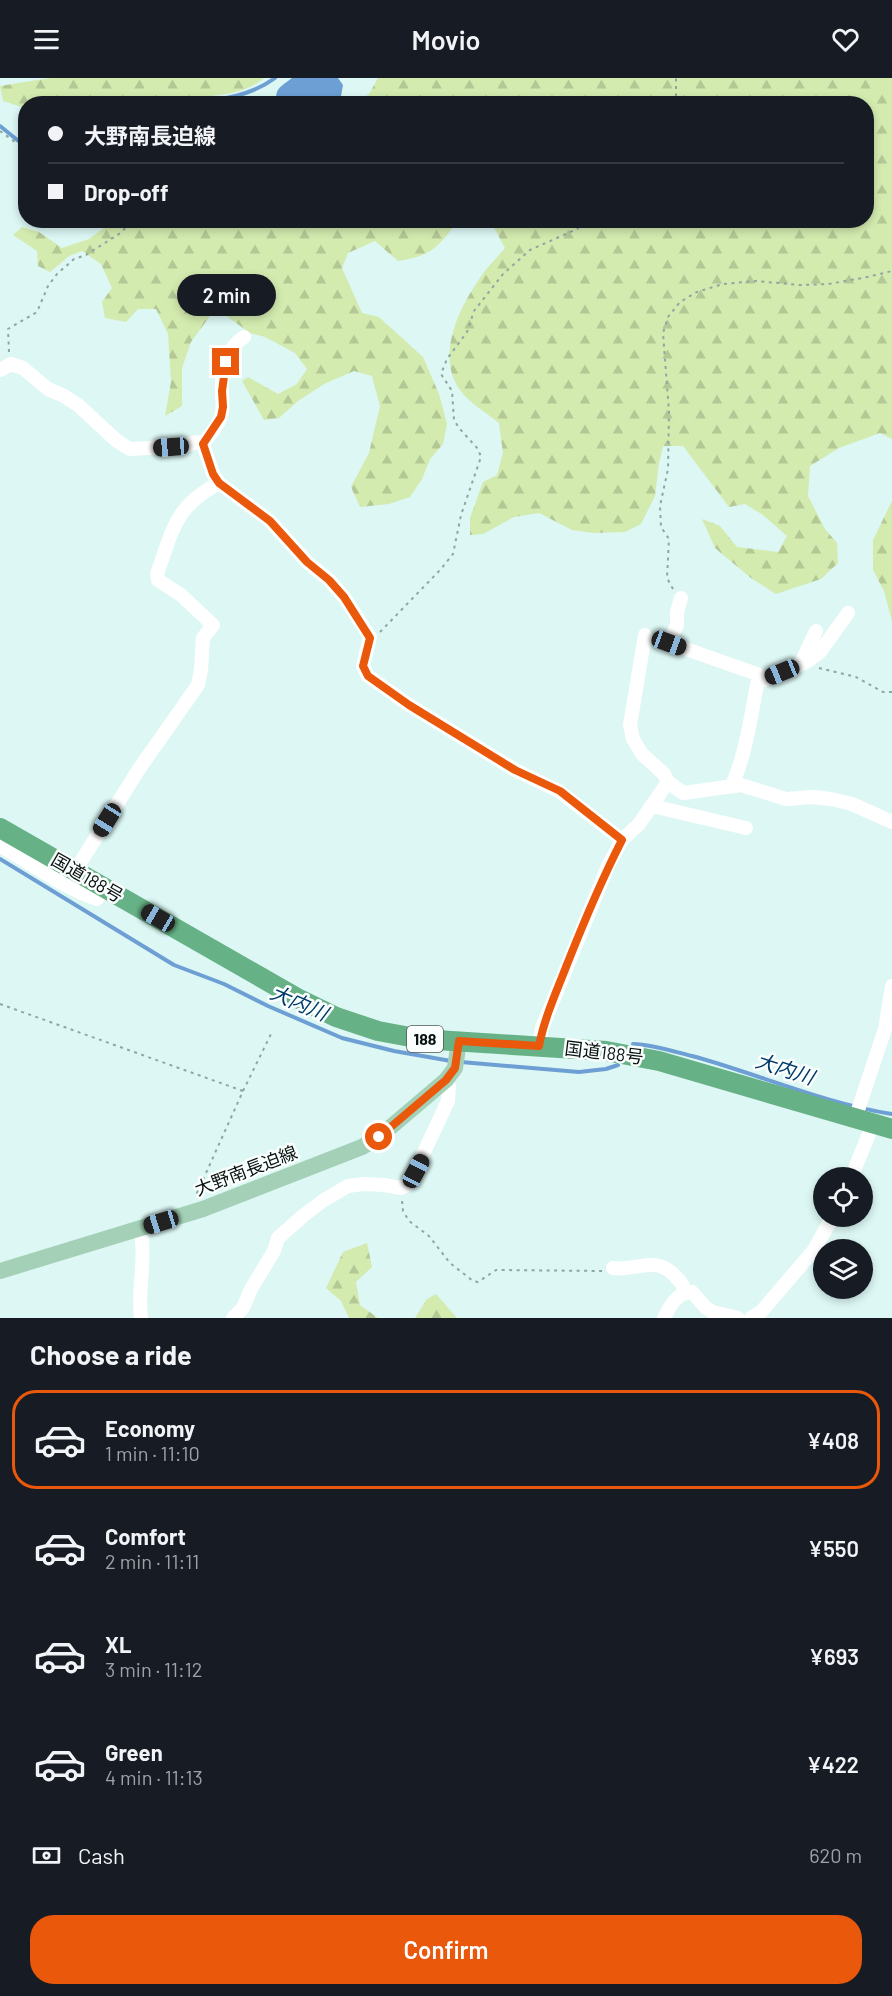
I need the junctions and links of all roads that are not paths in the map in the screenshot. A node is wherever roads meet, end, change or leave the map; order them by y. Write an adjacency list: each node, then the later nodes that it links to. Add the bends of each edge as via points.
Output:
1 (244, 338): 3 (street, via 229,352 221,417)
2 (5, 367): 3 (street, via 23,368 130,449)
3 (203, 444): 4 (street)
4 (219, 483): 17 (street, via 270,521 344,597 370,638 363,666 368,676 515,770 560,791); 19 (street, via 188,504 176,522 157,574 158,580 213,625 203,638 198,685)
5 (681, 598): 10 (street, via 677,625 669,643 745,669 757,674)
6 (848, 613): 9 (street, via 820,652)
7 (816, 631): 9 (street)
8 (645, 636): 11 (street, via 630,725 642,754)
9 (800, 665): 10 (street)
10 (758, 680): 12 (street)
11 (668, 782): 12 (street, via 683,793); 13 (street)
12 (731, 787): 14 (street, via 741,785 786,799 831,799)
13 (652, 806): 16 (street); 17 (street)
14 (892, 822)
15 (0, 828): 19 (highway, 国道188号 / 188)
16 (746, 828)
17 (622, 840): 22 (street, via 574,946 542,1028)
18 (0, 846): 20 (street, via 76,892 97,899)
19 (75, 871): 20 (highway, 国道188号 / 188)
20 (105, 888): 23 (highway, 国道188号 / 188, via 297,998 378,1031 421,1039)
21 (892, 986): 24 (street)
22 (539, 1046): 23 (highway, 国道188号 / 188); 24 (highway, 国道188号 / 188, via 606,1051 659,1061)
23 (454, 1061): 27 (main road, 大野南長迫線, via 379,1137 203,1209); 32 (street, via 448,1101 409,1184 400,1188 348,1186 304,1215 279,1238 243,1308)
24 (873, 1124): 25 (street)
25 (855, 1167)
26 (827, 1227): 35 (street, via 814,1250 761,1312)
27 (140, 1228): 29 (main road, 大野南長迫線); 31 (street)
28 (613, 1268): 30 (street, via 663,1265 684,1286)
29 (0, 1271)
30 (685, 1292): 33 (street, via 676,1297); 34 (street, via 692,1292 713,1312)
31 (141, 1318)
32 (233, 1318)
33 (664, 1318)
34 (738, 1318)
35 (751, 1318)

